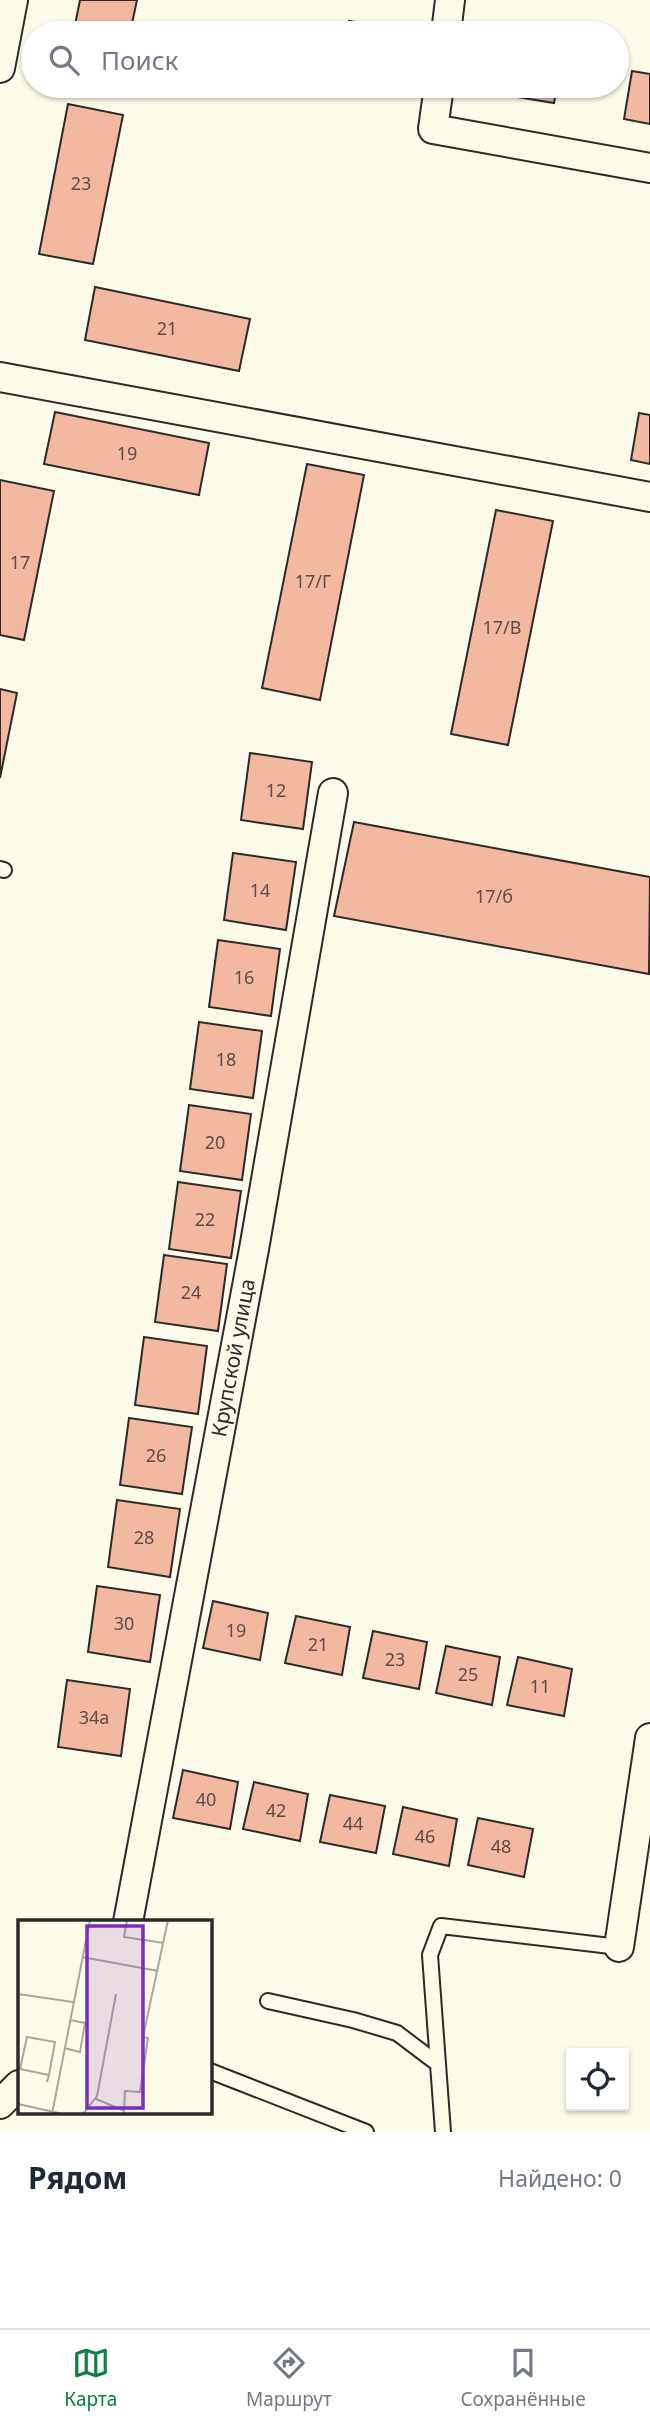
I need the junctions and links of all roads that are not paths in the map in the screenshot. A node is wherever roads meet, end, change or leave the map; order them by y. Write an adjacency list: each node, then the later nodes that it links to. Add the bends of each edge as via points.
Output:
1 (13, 0): 4 (street)
2 (450, 0): 3 (street)
3 (447, 21)
4 (0, 68)
5 (437, 98): 6 (street, via 433,129)
6 (650, 168)
7 (0, 377): 8 (street)
8 (650, 497)
9 (333, 793): 11 (street, Крупской улица, via 254,1249)
10 (650, 1738): 12 (street)
11 (128, 1920)
12 (619, 1947): 14 (lane, via 441,1926 430,1955)
13 (268, 2001): 14 (lane, via 397,2033)
14 (438, 2064): 19 (lane)
15 (212, 2071): 18 (lane)
16 (18, 2086): 17 (street)
17 (0, 2104)
18 (366, 2132)
19 (443, 2132)

